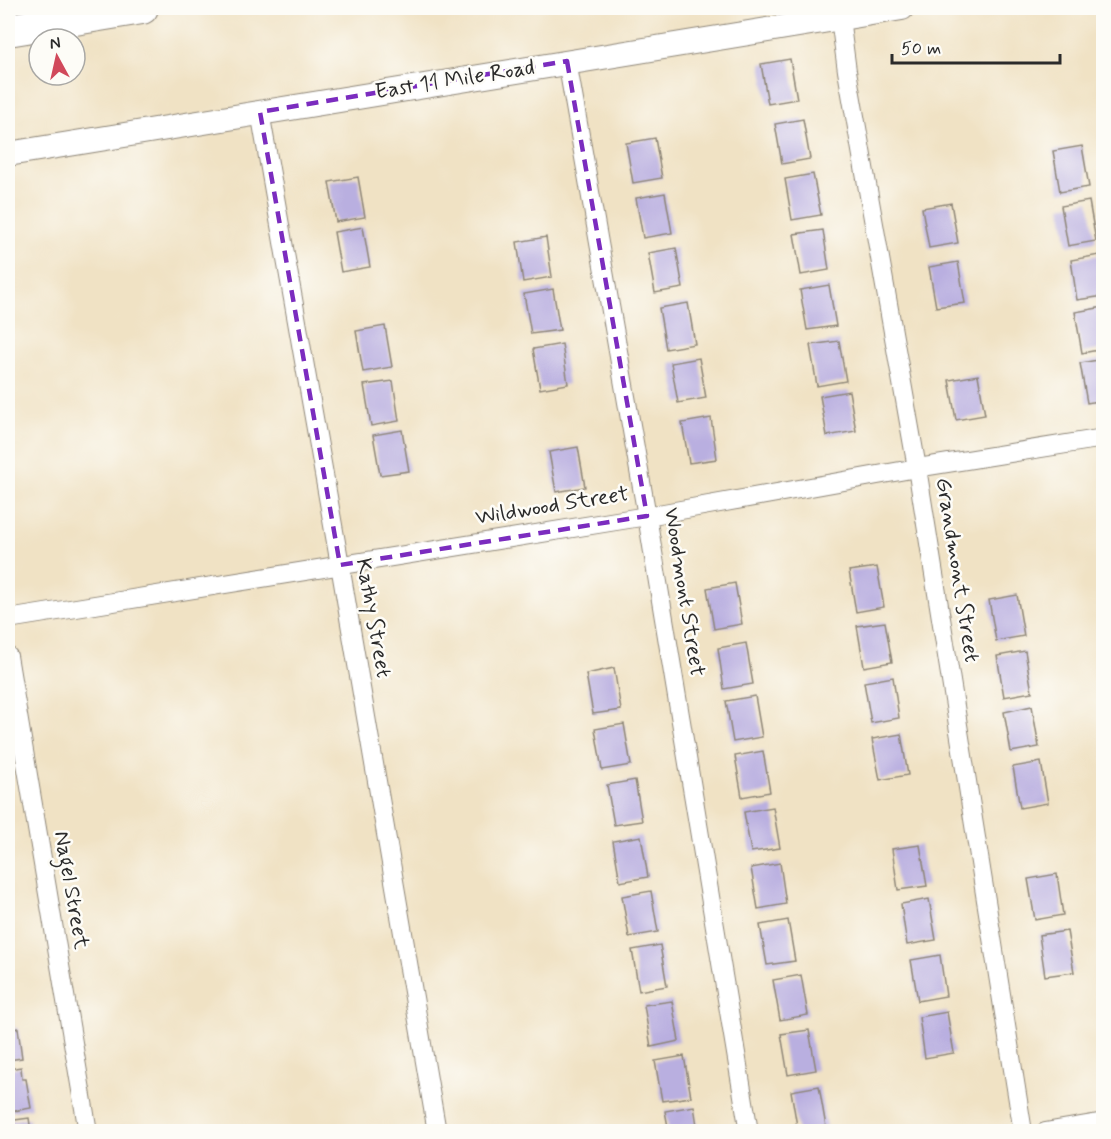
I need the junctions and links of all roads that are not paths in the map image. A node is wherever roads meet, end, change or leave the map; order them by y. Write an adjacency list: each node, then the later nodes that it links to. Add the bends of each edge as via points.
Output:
1 (142, 8): 4 (highway)
2 (902, 8): 3 (main road, East 11 Mile Road)
3 (840, 18): 5 (main road, East 11 Mile Road); 9 (street, Grandmont Street)
4 (8, 30)
5 (567, 61): 6 (main road, East 11 Mile Road); 10 (street, Woodmont Street)
6 (260, 112): 7 (main road, East 11 Mile Road); 11 (street, Kathy Street)
7 (8, 154)
8 (1104, 438): 9 (street, Wildwood Street)
9 (917, 468): 10 (street, Wildwood Street); 18 (street, Grandmont Street)
10 (646, 516): 11 (street, Wildwood Street); 17 (street, Woodmont Street)
11 (340, 565): 12 (street, Wildwood Street); 16 (street, Kathy Street)
12 (8, 619)
13 (8, 656): 15 (street, Nagel Street)
14 (1104, 1122): 19 (street)
15 (88, 1131)
16 (437, 1131)
17 (749, 1131)
18 (1023, 1131)
19 (1045, 1131)

